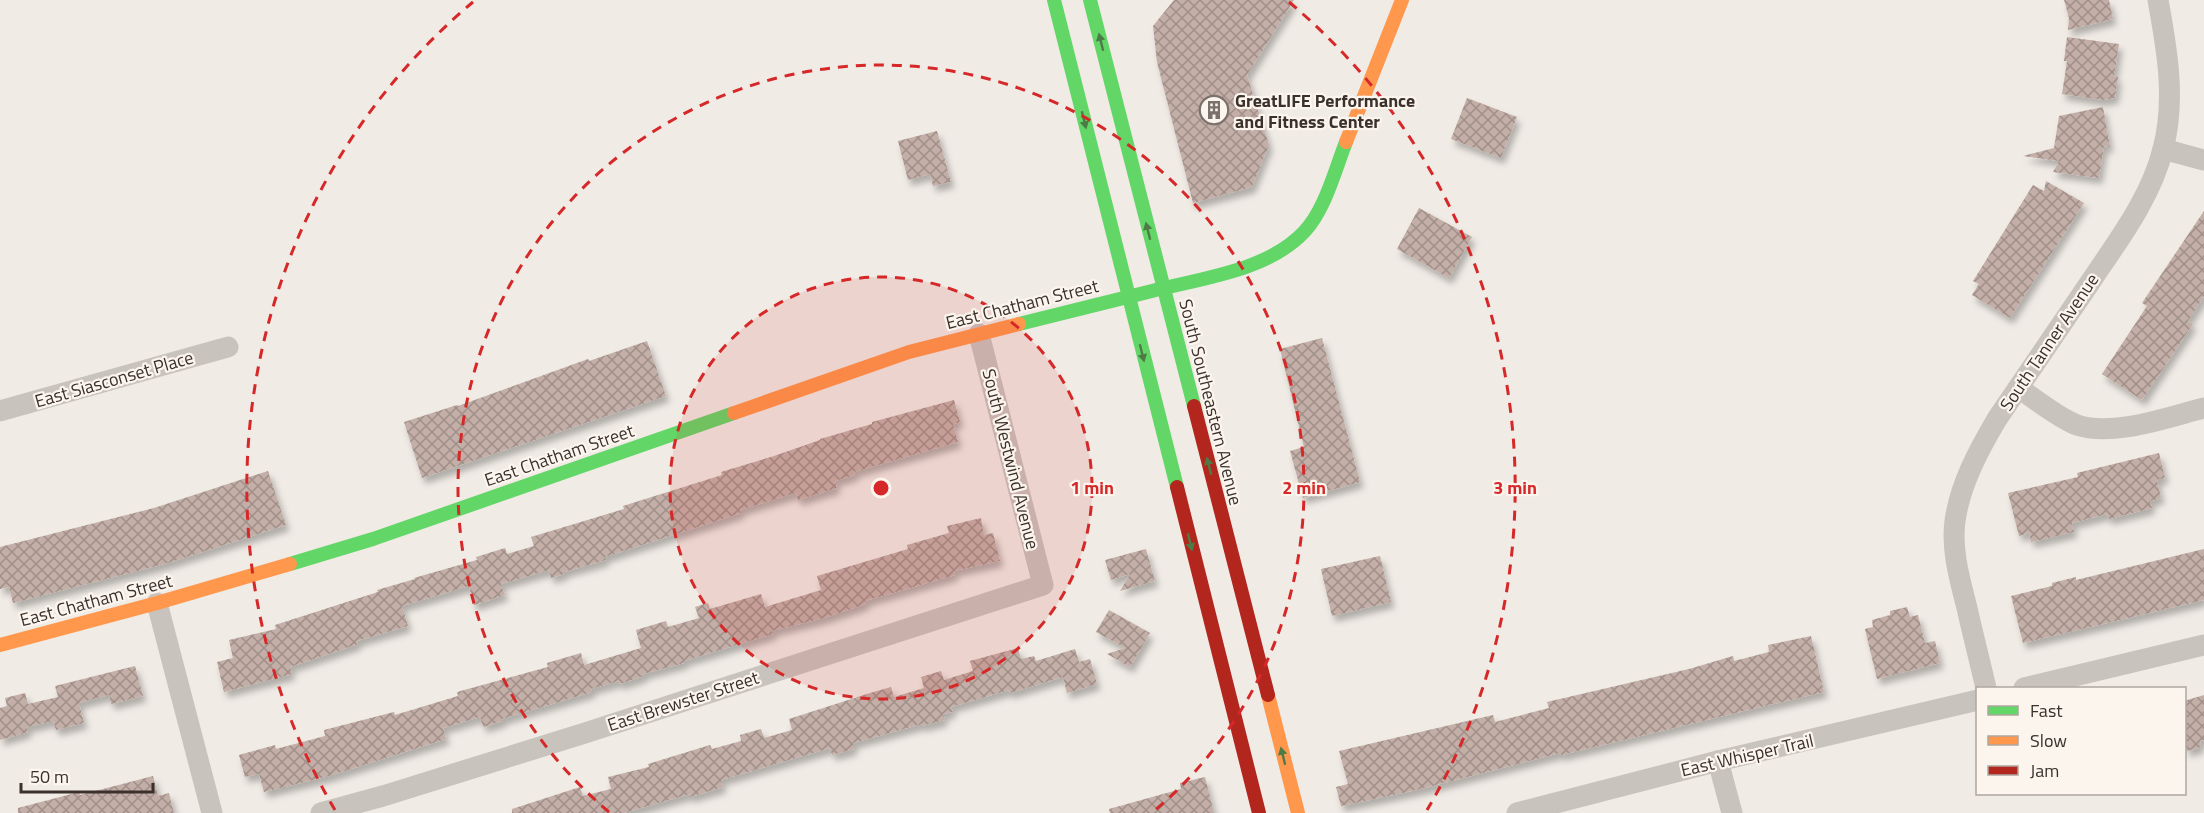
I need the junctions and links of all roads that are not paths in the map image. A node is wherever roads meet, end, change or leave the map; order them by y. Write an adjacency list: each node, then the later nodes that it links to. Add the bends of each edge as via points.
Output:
1 (1054, 0): 8 (main road, one-way to 8)
2 (1090, 0): 7 (main road, South Southeastern Avenue, one-way to 2)
3 (1402, 0): 7 (main road, East Chatham Street, via 1318,213 1302,235 1259,261)
4 (2158, 0): 5 (street, South Tanner Avenue, via 2169,83)
5 (2163, 149): 6 (street); 11 (street, South Tanner Avenue, via 2140,204)
6 (2204, 160)
7 (1163, 288): 8 (main road, East Chatham Street); 25 (main road, South Southeastern Avenue, one-way to 7)
8 (1128, 296): 9 (main road, East Chatham Street); 24 (main road, one-way to 24)
9 (979, 334): 14 (street, South Westwind Avenue); 15 (main road, East Chatham Street, via 874,363 373,539)
10 (228, 347): 13 (street, East Siasconset Place)
11 (2018, 388): 12 (street, via 2077,425 2091,427 2137,424); 18 (street, South Tanner Avenue, via 1983,442 1955,522 1958,574)
12 (2204, 408)
13 (0, 411)
14 (1043, 585): 23 (street, East Brewster Street)
15 (157, 603): 16 (main road, East Chatham Street); 22 (street)
16 (0, 645)
17 (2204, 645): 19 (street)
18 (1986, 687)
19 (2028, 687)
20 (1976, 700): 21 (street, East Whisper Trail)
21 (1719, 761): 26 (street, East Whisper Trail); 27 (street)
22 (212, 813)
23 (321, 813)
24 (1259, 813)
25 (1298, 813)
26 (1517, 813)
27 (1732, 813)

